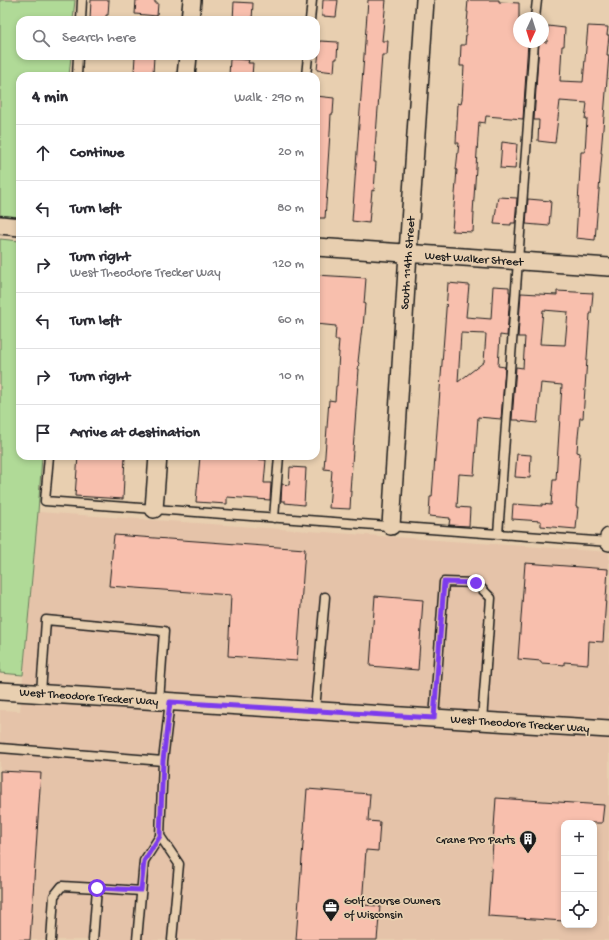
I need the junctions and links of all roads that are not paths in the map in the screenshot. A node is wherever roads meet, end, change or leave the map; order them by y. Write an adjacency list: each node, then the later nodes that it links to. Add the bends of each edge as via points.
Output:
1 (82, 0): 7 (lane)
2 (192, 0): 8 (street)
3 (312, 0): 9 (lane)
4 (425, 0): 20 (street, South 114th Street)
5 (537, 0): 6 (lane)
6 (536, 12)
7 (81, 16)
8 (190, 16)
9 (310, 16)
10 (534, 48): 21 (lane)
11 (78, 60): 14 (lane)
12 (188, 60): 15 (street)
13 (308, 60): 16 (lane)
14 (77, 72)
15 (186, 72)
16 (306, 72)
17 (0, 225): 18 (street)
18 (16, 227)
19 (320, 247): 20 (street, West Walker Street)
20 (408, 253): 21 (street, West Walker Street); 28 (street, South 114th Street)
21 (517, 261): 22 (street, West Walker Street); 29 (lane)
22 (609, 267)
23 (49, 460): 26 (lane, via 45,501)
24 (158, 460): 26 (street)
25 (279, 460): 27 (lane)
26 (154, 509): 27 (lane)
27 (274, 518): 28 (lane)
28 (391, 526): 29 (lane)
29 (498, 534): 31 (lane)
30 (609, 537): 31 (street)
31 (609, 542)
32 (324, 597): 36 (lane)
33 (0, 691): 34 (street, West Theodore Trecker Way)
34 (41, 694): 35 (street, West Theodore Trecker Way); 35 (lane, via 46,620 164,632)
35 (165, 701): 36 (street, West Theodore Trecker Way); 41 (lane)
36 (315, 710): 37 (street, West Theodore Trecker Way)
37 (434, 718): 38 (street, West Theodore Trecker Way); 38 (lane, via 444,582 476,583 491,598)
38 (482, 721): 39 (street, West Theodore Trecker Way)
39 (609, 729)
40 (0, 748): 41 (lane)
41 (163, 761): 42 (lane)
42 (160, 836): 44 (lane, via 144,861); 48 (lane, via 179,864)
43 (97, 888): 44 (lane); 45 (lane, via 62,886 54,896); 46 (lane)
44 (141, 890): 47 (lane)
45 (51, 940)
46 (93, 940)
47 (137, 940)
48 (172, 940)

